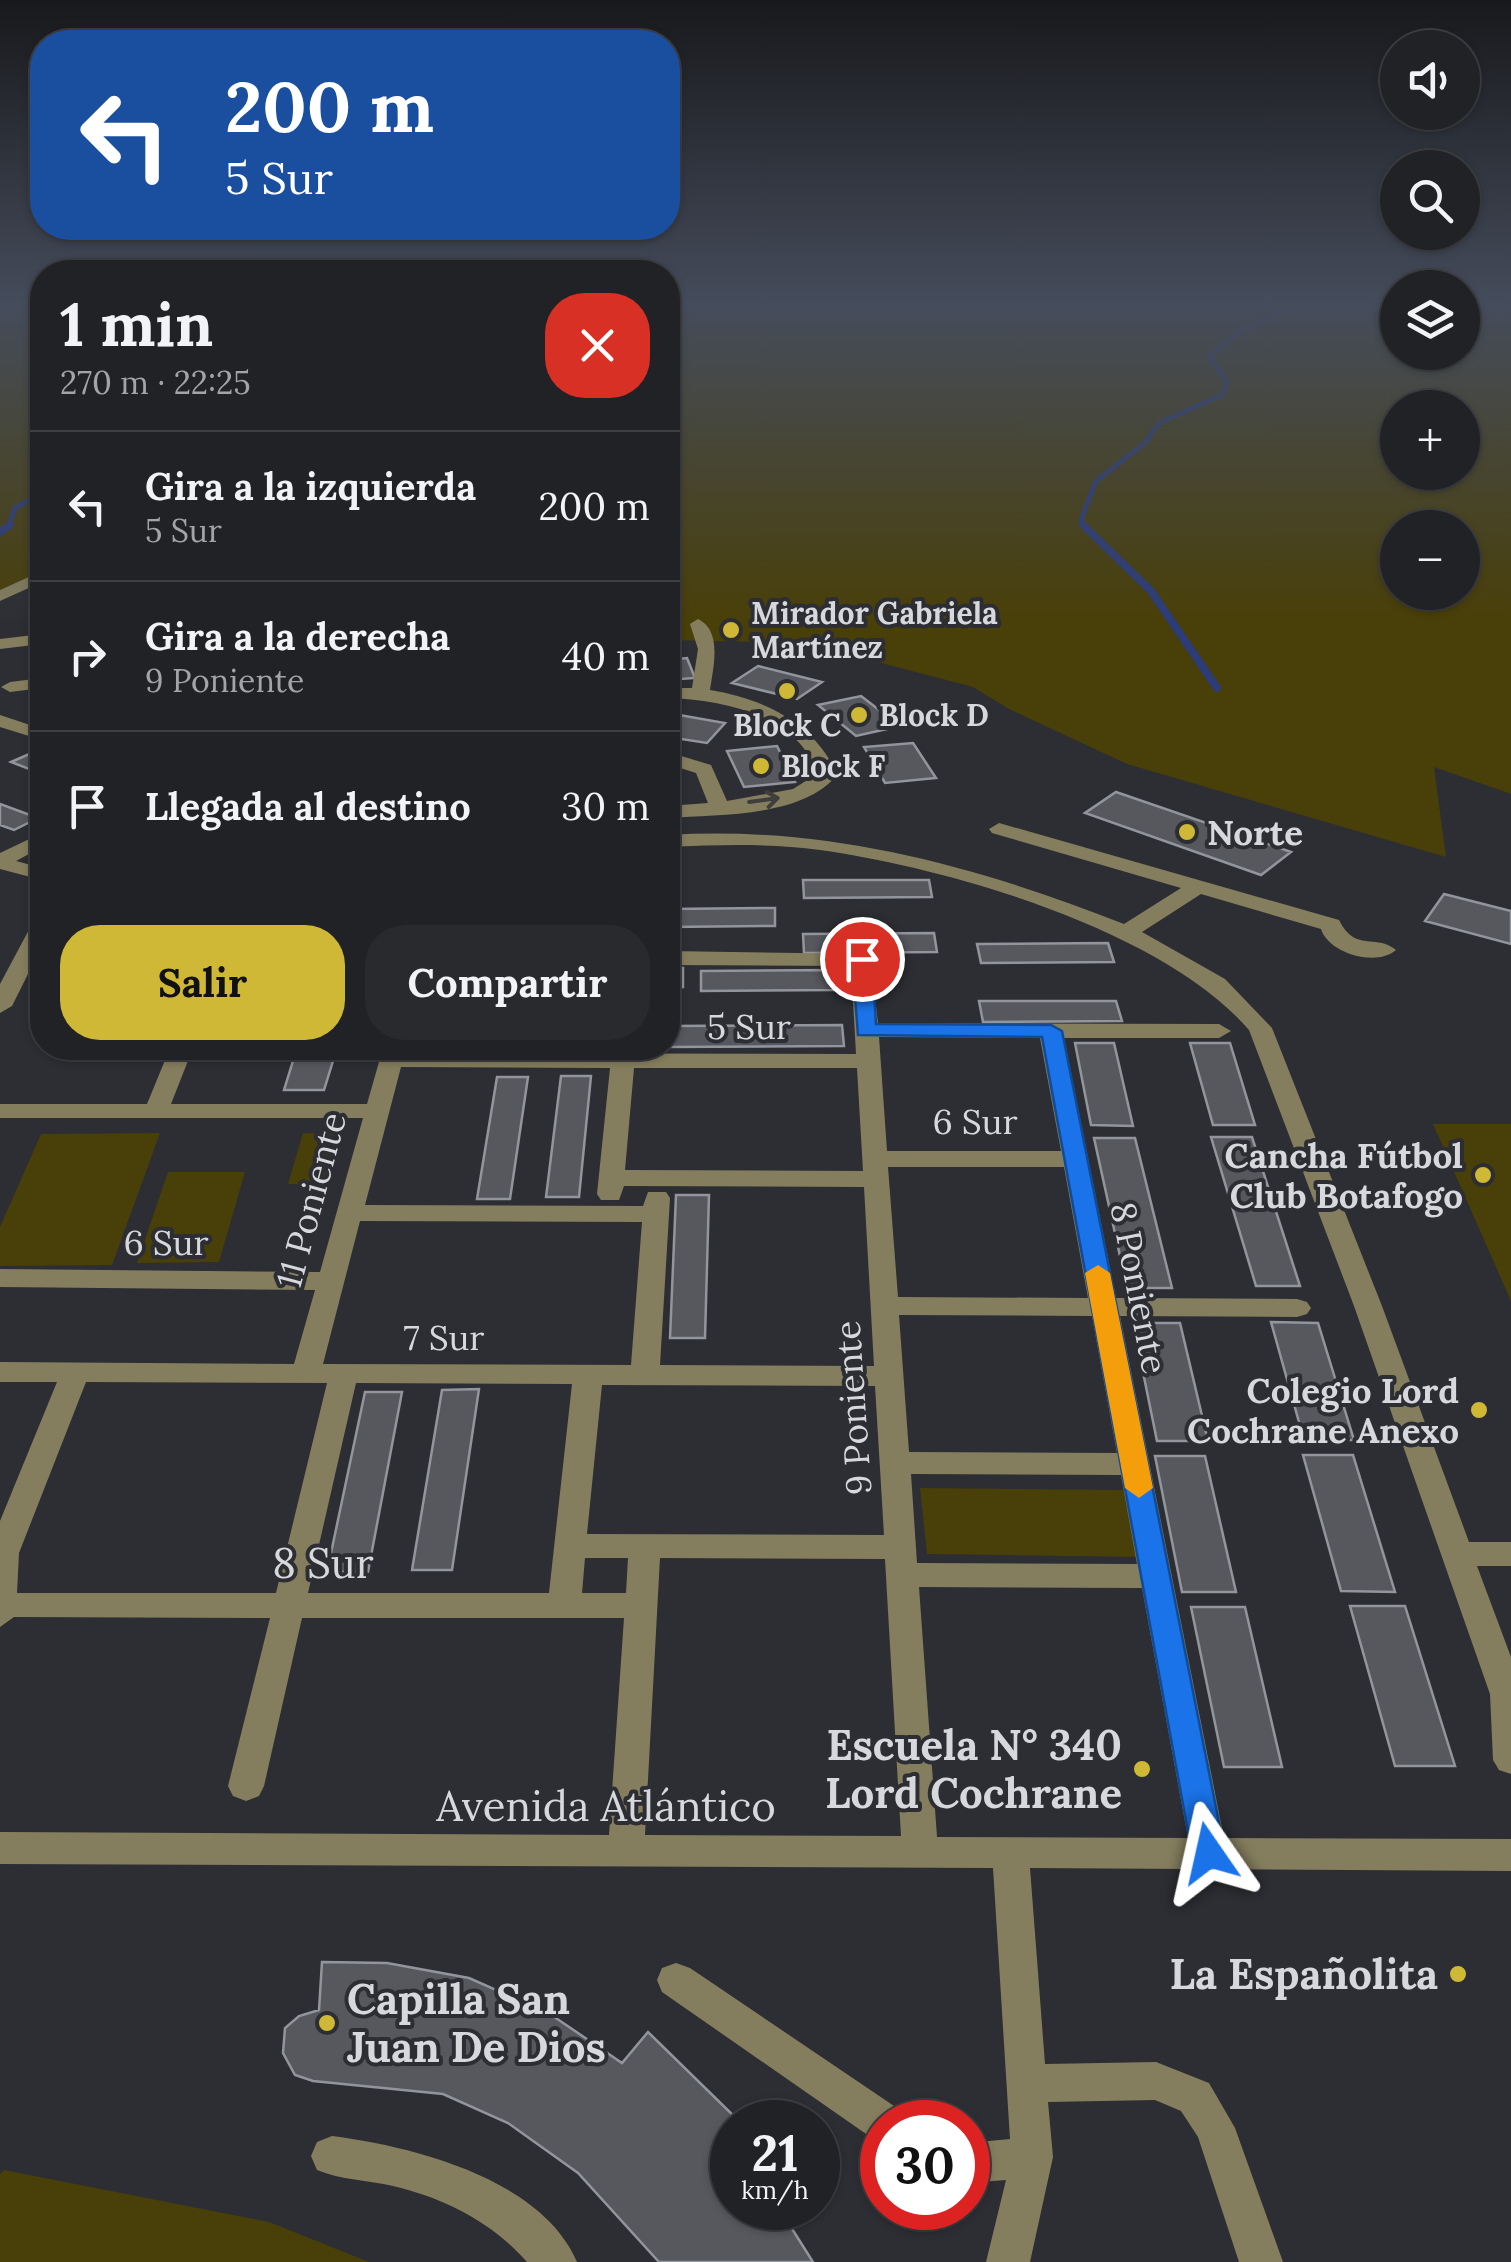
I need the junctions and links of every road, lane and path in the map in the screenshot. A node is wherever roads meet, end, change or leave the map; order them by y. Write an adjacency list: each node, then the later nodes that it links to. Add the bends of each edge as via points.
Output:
1 (30, 582): 2 (street)
2 (0, 596)
3 (698, 624): 9 (street, via 707,649)
4 (30, 640): 5 (street)
5 (0, 644)
6 (30, 684): 7 (street)
7 (10, 687)
8 (680, 693): 9 (street)
9 (700, 694): 13 (street, one-way to 9, via 802,794 824,780 827,769 787,720 742,701)
10 (0, 721): 11 (street)
11 (30, 731)
12 (680, 762): 13 (street, via 704,769)
13 (720, 806): 14 (street)
14 (680, 811)
15 (999, 829): 20 (street)
16 (680, 841): 21 (street, via 789,840 902,856)
17 (30, 846): 18 (street)
18 (0, 862): 19 (street)
19 (30, 871)
20 (1198, 888): 21 (street); 22 (street, via 1332,925 1333,936 1346,945)
21 (1128, 932): 61 (street, via 1204,972 1260,1028)
22 (1385, 950)
23 (680, 958): 26 (street, 9 Poniente, via 862,959)
24 (30, 966): 25 (street)
25 (2, 999)
26 (866, 1030): 27 (street); 33 (street, 9 Poniente)
27 (1051, 1031): 28 (street); 37 (street, 8 Poniente)
28 (1219, 1032)
29 (176, 1060): 35 (street)
30 (390, 1060): 36 (street, 11 Poniente)
31 (590, 1060): 32 (street, 5 Sur)
32 (623, 1061): 33 (street, 5 Sur); 39 (street)
33 (868, 1061): 38 (street, 9 Poniente)
34 (0, 1111): 35 (street)
35 (156, 1111): 36 (street)
36 (376, 1111): 41 (street, 11 Poniente)
37 (1076, 1159): 38 (street, 6 Sur); 47 (street, 8 Poniente)
38 (875, 1169): 40 (street, 6 Sur); 46 (street, 9 Poniente)
39 (612, 1178): 40 (street, 6 Sur); 42 (street)
40 (658, 1178): 43 (street)
41 (350, 1214): 42 (street); 45 (street, 11 Poniente)
42 (608, 1214): 43 (street)
43 (656, 1214): 54 (street)
44 (0, 1278): 45 (street, 6 Sur)
45 (332, 1280): 51 (street, 11 Poniente)
46 (884, 1306): 47 (street); 55 (street, 9 Poniente)
47 (1104, 1307): 48 (street); 57 (street, 8 Poniente)
48 (1297, 1308)
49 (0, 1372): 50 (street, 7 Sur)
50 (75, 1373): 51 (street, 7 Sur); 60 (street)
51 (306, 1374): 52 (street, 7 Sur)
52 (344, 1374): 53 (street, 7 Sur); 65 (street)
53 (588, 1375): 54 (street, 7 Sur); 58 (street)
54 (645, 1375): 55 (street, 7 Sur)
55 (888, 1376): 56 (street, 9 Poniente)
56 (894, 1463): 57 (street); 63 (street, 9 Poniente)
57 (1134, 1464): 64 (street, 8 Poniente)
58 (571, 1546): 59 (street); 66 (street)
59 (645, 1546): 63 (street); 67 (street)
60 (2, 1553): 68 (street)
61 (1456, 1554): 62 (street); 69 (street)
62 (1511, 1554)
63 (901, 1561): 64 (street); 74 (street, 9 Poniente)
64 (1156, 1576): 76 (street, 8 Poniente)
65 (290, 1605): 66 (street, 8 Sur); 68 (street, 8 Sur); 71 (street)
66 (564, 1606): 67 (street, 8 Sur)
67 (642, 1606): 73 (street)
68 (2, 1610)
69 (1509, 1699): 70 (street)
70 (1511, 1760)
71 (246, 1786)
72 (0, 1848): 73 (street, Avenida Atlántico)
73 (626, 1850): 74 (street, Avenida Atlántico)
74 (920, 1852): 75 (street, Avenida Atlántico)
75 (1010, 1852): 76 (street, Avenida Atlántico); 79 (street)
76 (1209, 1853): 77 (street, Avenida Atlántico)
77 (1511, 1855)
78 (676, 1980): 80 (street)
79 (1024, 2084): 82 (street); 86 (street, via 1156,2081 1195,2097 1215,2128)
80 (860, 2106)
81 (332, 2156): 84 (street, via 428,2173 512,2220)
82 (1032, 2157): 83 (street); 85 (street)
83 (990, 2161)
84 (555, 2262)
85 (1008, 2262)
86 (1261, 2262)

